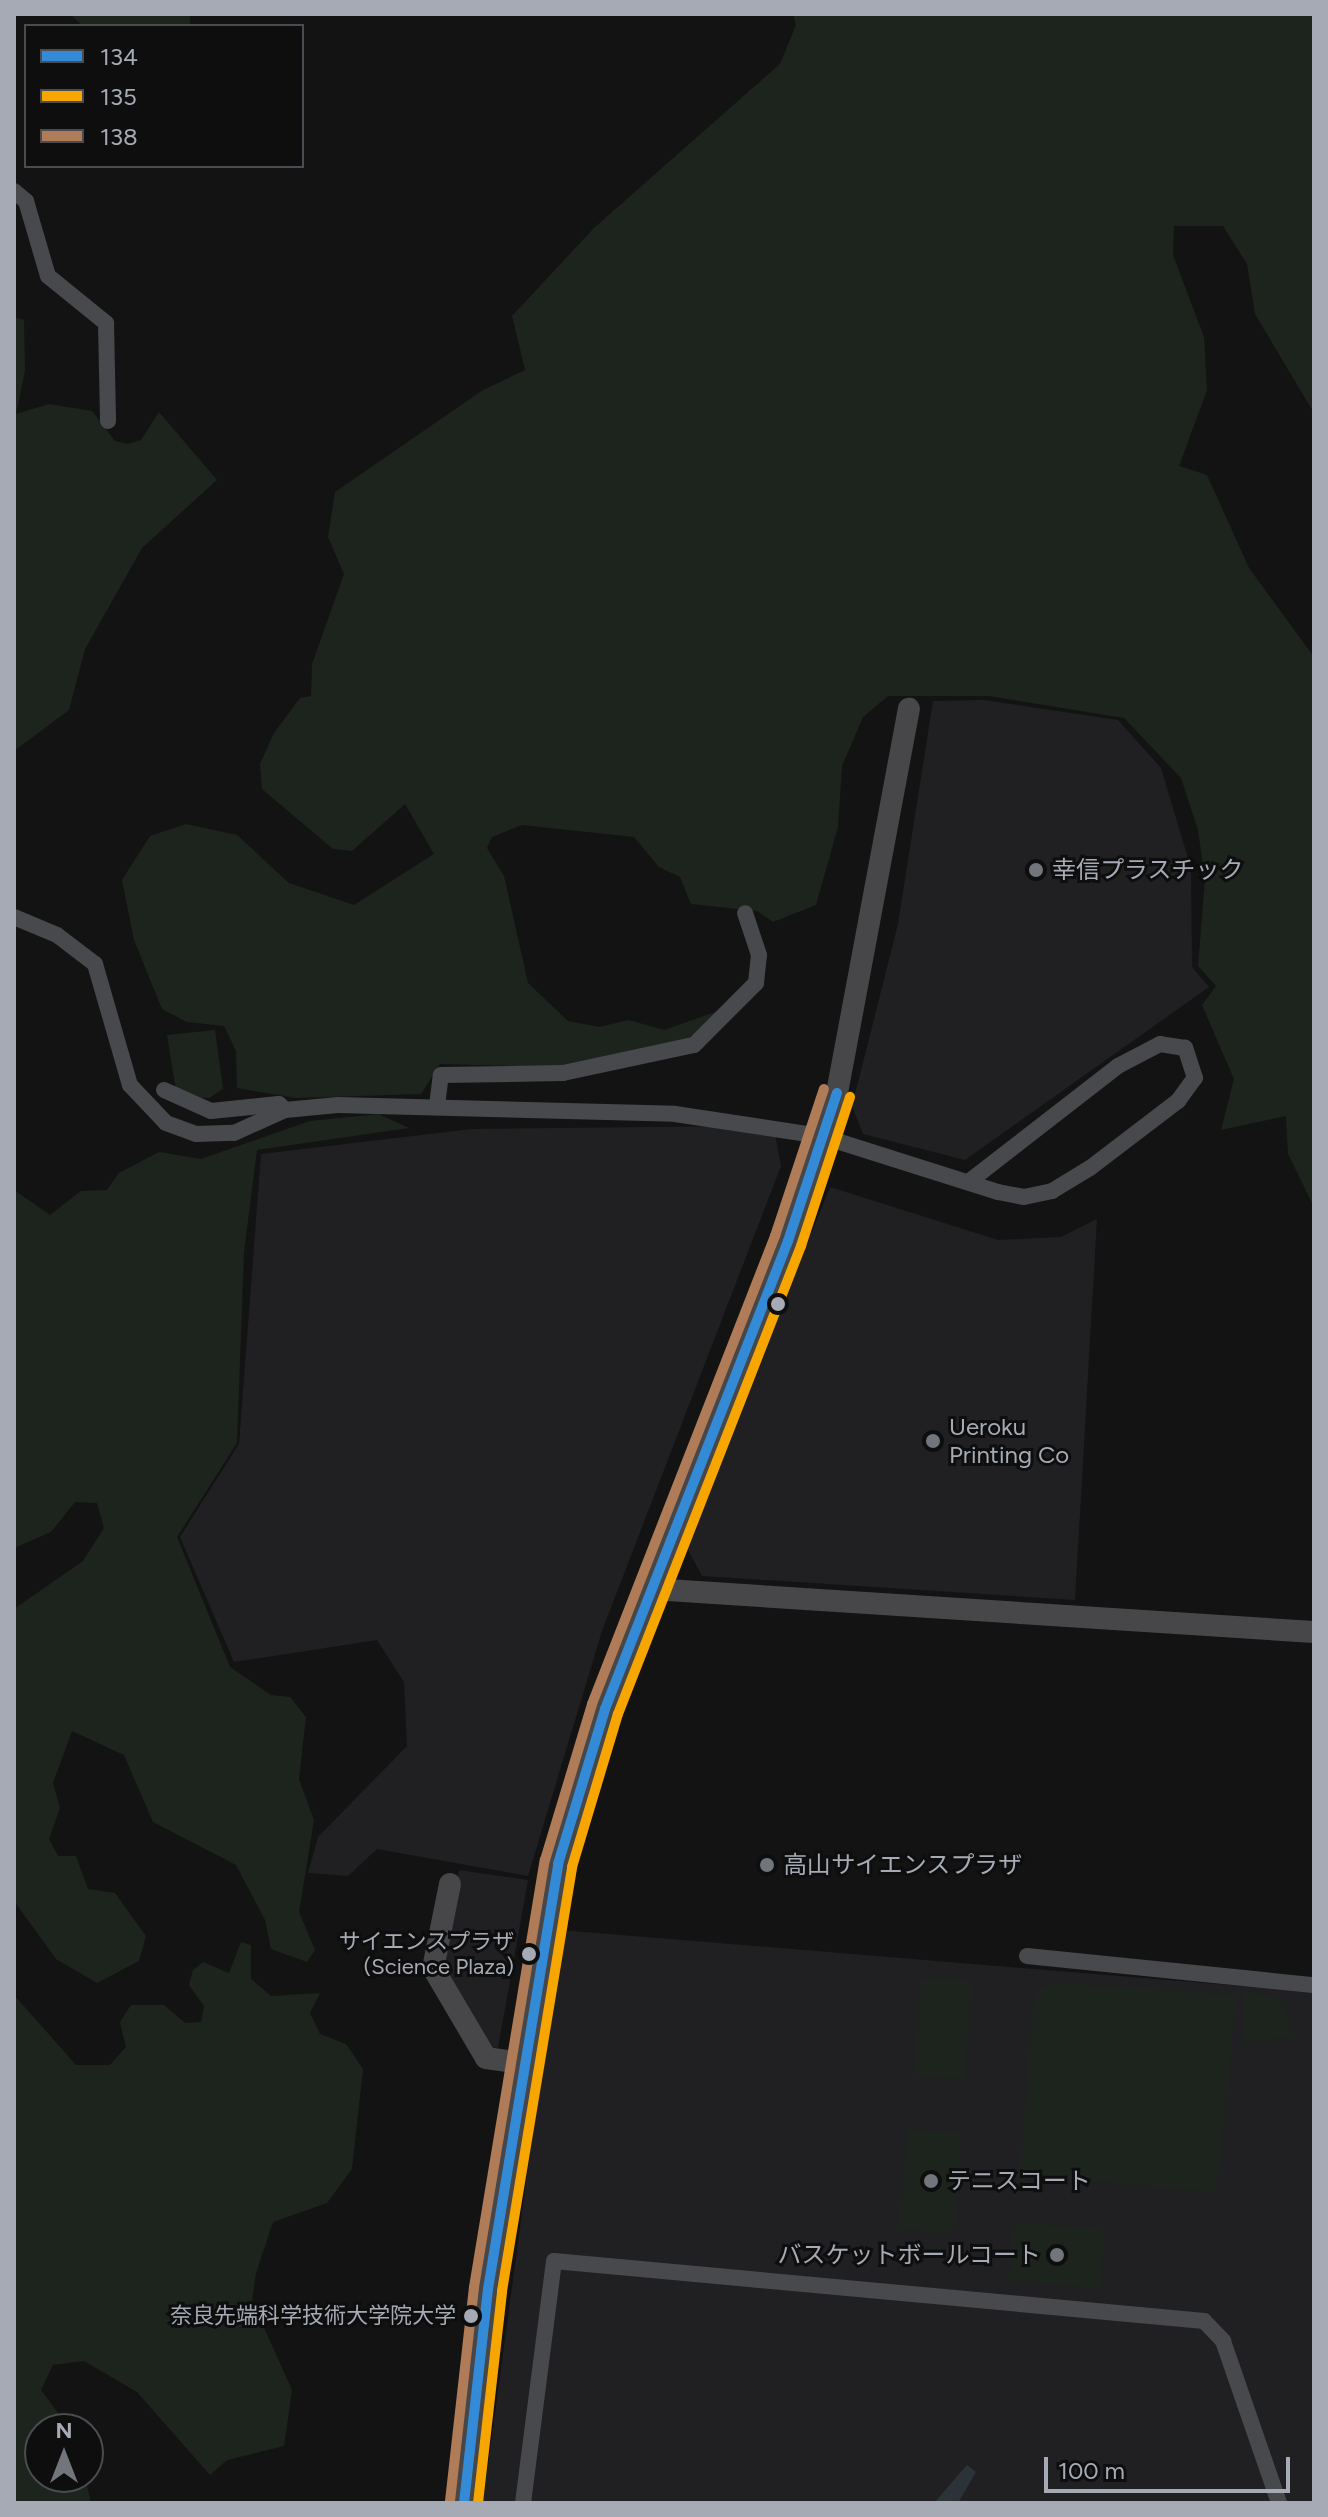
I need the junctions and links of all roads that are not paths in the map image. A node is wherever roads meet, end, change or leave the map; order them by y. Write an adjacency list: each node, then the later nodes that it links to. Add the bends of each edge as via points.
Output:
1 (14, 191): 2 (street, via 26,201 48,276 106,323)
2 (108, 421)
3 (909, 709): 9 (street, via 837,1093)
4 (745, 913): 7 (street, via 759,955 756,983 694,1045 563,1073 441,1075)
5 (14, 917): 8 (street, via 57,935 95,964 130,1085 166,1123 196,1134 234,1133)
6 (164, 1090): 8 (street, via 211,1111 279,1104)
7 (437, 1106): 8 (street); 9 (street, via 675,1114)
8 (285, 1110)
9 (821, 1136): 10 (street); 11 (street)
10 (970, 1181): 10 (street, via 1024,1197 1064,1183 1188,1092 1195,1078 1185,1048 1160,1044 1118,1066)
11 (652, 1589): 12 (street); 16 (street, via 558,1864)
12 (1314, 1632)
13 (450, 1884): 16 (street, via 433,1968 486,2058)
14 (1027, 1956): 15 (street)
15 (1314, 1985)
16 (523, 2063): 17 (street)
17 (464, 2503)
18 (523, 2503): 19 (street, via 554,2261 1204,2321 1223,2341)
19 (1279, 2503)

